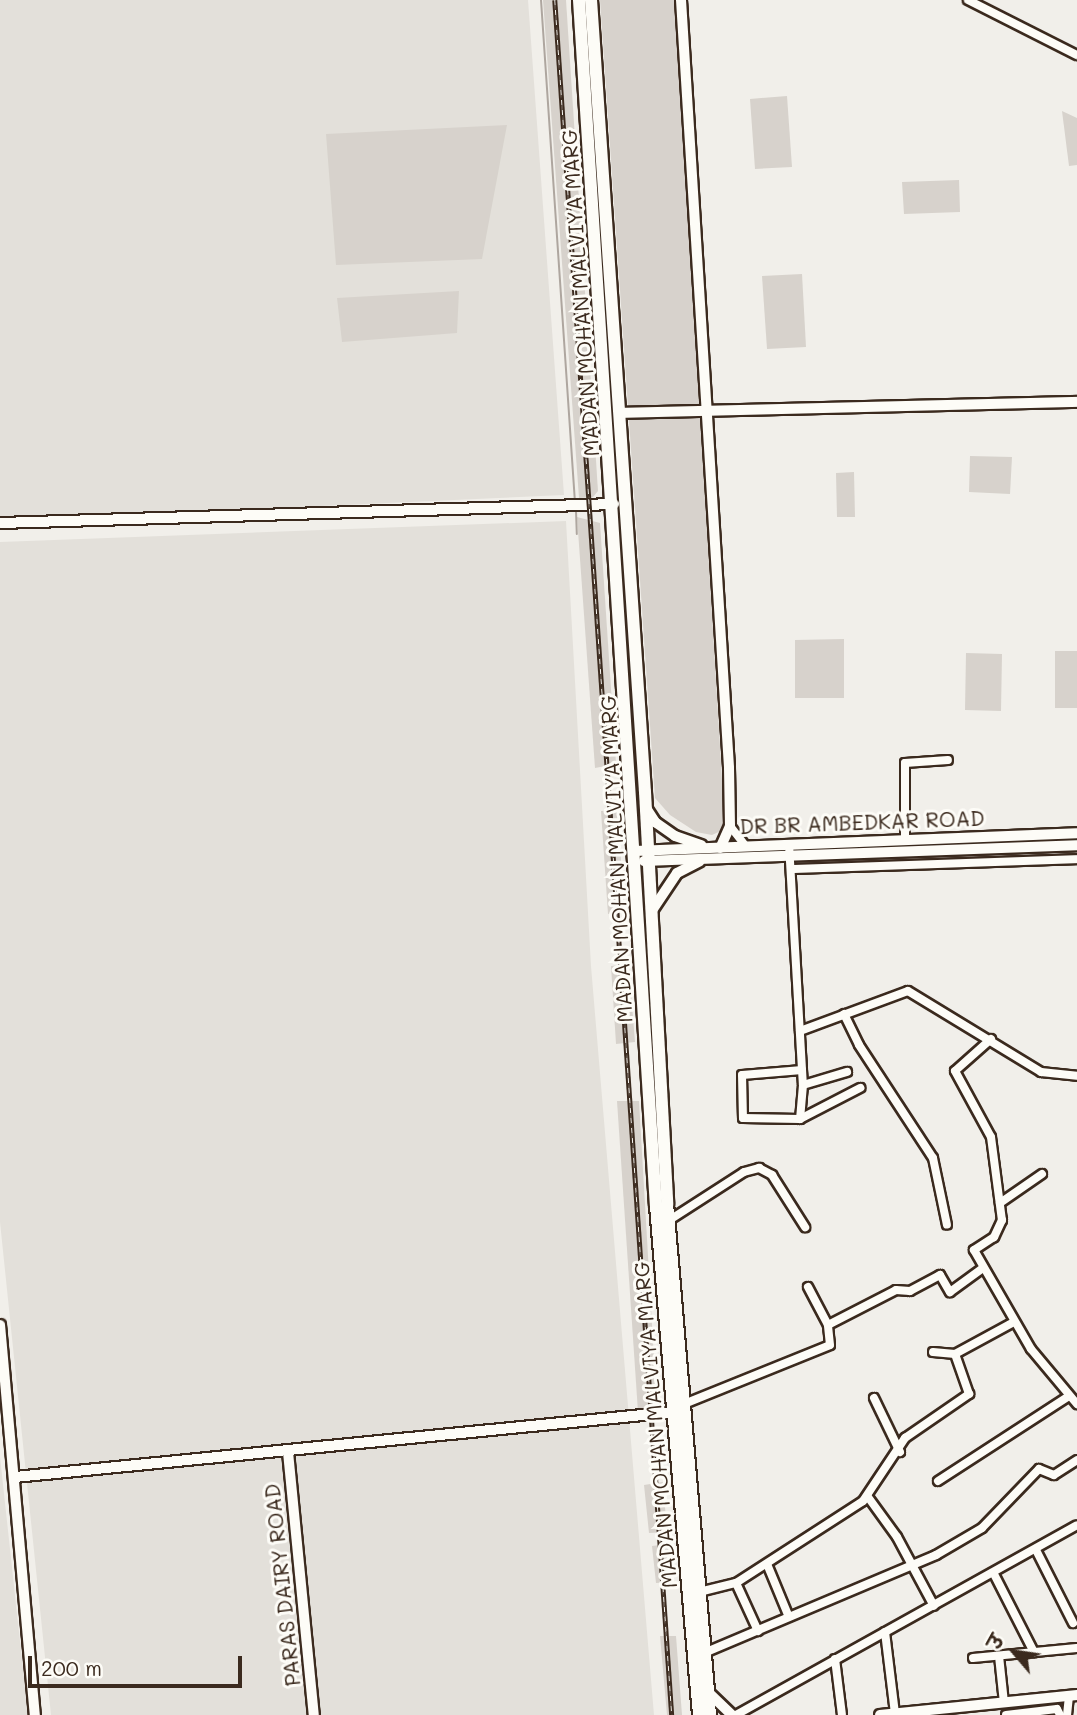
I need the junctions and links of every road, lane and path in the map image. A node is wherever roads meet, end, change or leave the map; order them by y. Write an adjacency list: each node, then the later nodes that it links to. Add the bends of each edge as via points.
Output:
1 (579, 0): 9 (main road, MADAN MOHAN MALVIYA MARG)
2 (591, 0): 8 (main road, MADAN MOHAN MALVIYA MARG)
3 (681, 0): 7 (street)
4 (968, 0): 5 (street)
5 (1077, 55)
6 (1077, 401): 7 (street)
7 (704, 411): 8 (street); 13 (street)
8 (621, 413): 12 (main road, MADAN MOHAN MALVIYA MARG)
9 (614, 504): 10 (street); 22 (main road, MADAN MOHAN MALVIYA MARG)
10 (0, 523)
11 (948, 760): 15 (street, via 905,762)
12 (646, 808): 20 (street, via 655,822 675,836); 22 (main road, MADAN MOHAN MALVIYA MARG)
13 (730, 826): 18 (street); 20 (street)
14 (1077, 833): 17 (street, DR BR AMBEDKAR ROAD)
15 (905, 840): 16 (street, DR BR AMBEDKAR ROAD); 17 (street, DR BR AMBEDKAR ROAD)
16 (789, 844): 18 (street, DR BR AMBEDKAR ROAD); 21 (street)
17 (954, 844): 19 (street, DR BR AMBEDKAR ROAD); 21 (street, DR BR AMBEDKAR ROAD); 24 (street)
18 (745, 845): 20 (street, DR BR AMBEDKAR ROAD)
19 (1077, 845)
20 (714, 851): 21 (street, DR BR AMBEDKAR ROAD); 22 (street, DR BR AMBEDKAR ROAD); 26 (street, via 677,873)
21 (790, 855): 25 (street)
22 (642, 856): 26 (main road, MADAN MOHAN MALVIYA MARG); 51 (main road, MADAN MOHAN MALVIYA MARG)
23 (1077, 859): 24 (street)
24 (956, 863): 25 (street)
25 (791, 869): 28 (street)
26 (651, 913): 38 (main road, MADAN MOHAN MALVIYA MARG)
27 (844, 1014): 28 (street); 29 (street, via 908,990); 39 (street, via 859,1045 933,1158)
28 (800, 1031): 30 (street)
29 (991, 1039): 32 (street, via 1041,1072); 37 (street, via 957,1067 955,1077 991,1137)
30 (802, 1070): 33 (street); 35 (street, via 754,1071 741,1077 744,1119)
31 (847, 1072): 33 (street)
32 (1077, 1076)
33 (803, 1085): 35 (street)
34 (859, 1088): 35 (street)
35 (800, 1119)
36 (1042, 1174): 37 (street)
37 (1000, 1203): 41 (street, via 998,1232 974,1250)
38 (668, 1221): 40 (street, via 744,1172 759,1168 772,1175); 51 (main road, MADAN MOHAN MALVIYA MARG)
39 (947, 1225)
40 (805, 1227)
41 (982, 1269): 43 (street); 45 (street, via 950,1292 940,1275 910,1291 896,1290)
42 (808, 1287): 45 (street)
43 (1014, 1322): 47 (street); 48 (street)
44 (0, 1325): 55 (street)
45 (828, 1325): 51 (street, via 831,1340 825,1349)
46 (933, 1352): 47 (street)
47 (956, 1354): 53 (street, via 969,1394 905,1438)
48 (1069, 1395): 50 (street); 56 (street)
49 (874, 1398): 53 (street)
50 (1077, 1404)
51 (678, 1408): 52 (street); 64 (main road, MADAN MOHAN MALVIYA MARG); 83 (main road, MADAN MOHAN MALVIYA MARG)
52 (288, 1451): 55 (street); 82 (street, PARAS DAIRY ROAD)
53 (900, 1452): 57 (street, via 878,1473)
54 (1077, 1460): 61 (street, via 1054,1475 1039,1469 982,1528)
55 (15, 1477): 81 (street)
56 (938, 1480)
57 (867, 1497): 60 (street); 61 (street)
58 (1077, 1525): 59 (street)
59 (1036, 1550): 62 (street); 67 (street)
60 (767, 1564): 63 (street); 66 (street)
61 (914, 1566): 65 (street); 66 (street)
62 (994, 1574): 65 (street); 71 (street)
63 (736, 1583): 64 (street); 68 (street)
64 (699, 1592): 72 (main road, MADAN MOHAN MALVIYA MARG)
65 (934, 1606): 69 (street)
66 (789, 1617): 68 (street)
67 (1073, 1623)
68 (758, 1632): 72 (street)
69 (885, 1632): 75 (street); 80 (street)
70 (1077, 1648): 71 (street)
71 (1034, 1652): 73 (street)
72 (704, 1653): 76 (main road, MADAN MOHAN MALVIYA MARG)
73 (999, 1656): 74 (street); 78 (street)
74 (973, 1658)
75 (835, 1659): 85 (street); 86 (street)
76 (708, 1691): 84 (main road, MADAN MOHAN MALVIYA MARG); 85 (street)
77 (1073, 1695): 78 (street); 90 (street)
78 (1004, 1703): 79 (street)
79 (961, 1711): 80 (street)
80 (895, 1713): 87 (street)
81 (35, 1715)
82 (314, 1715)
83 (699, 1715)
84 (710, 1715)
85 (734, 1715)
86 (842, 1715)
87 (880, 1715)
88 (1006, 1715): 89 (street, via 1050,1709 1057,1709)
89 (1060, 1715)
90 (1067, 1715)

